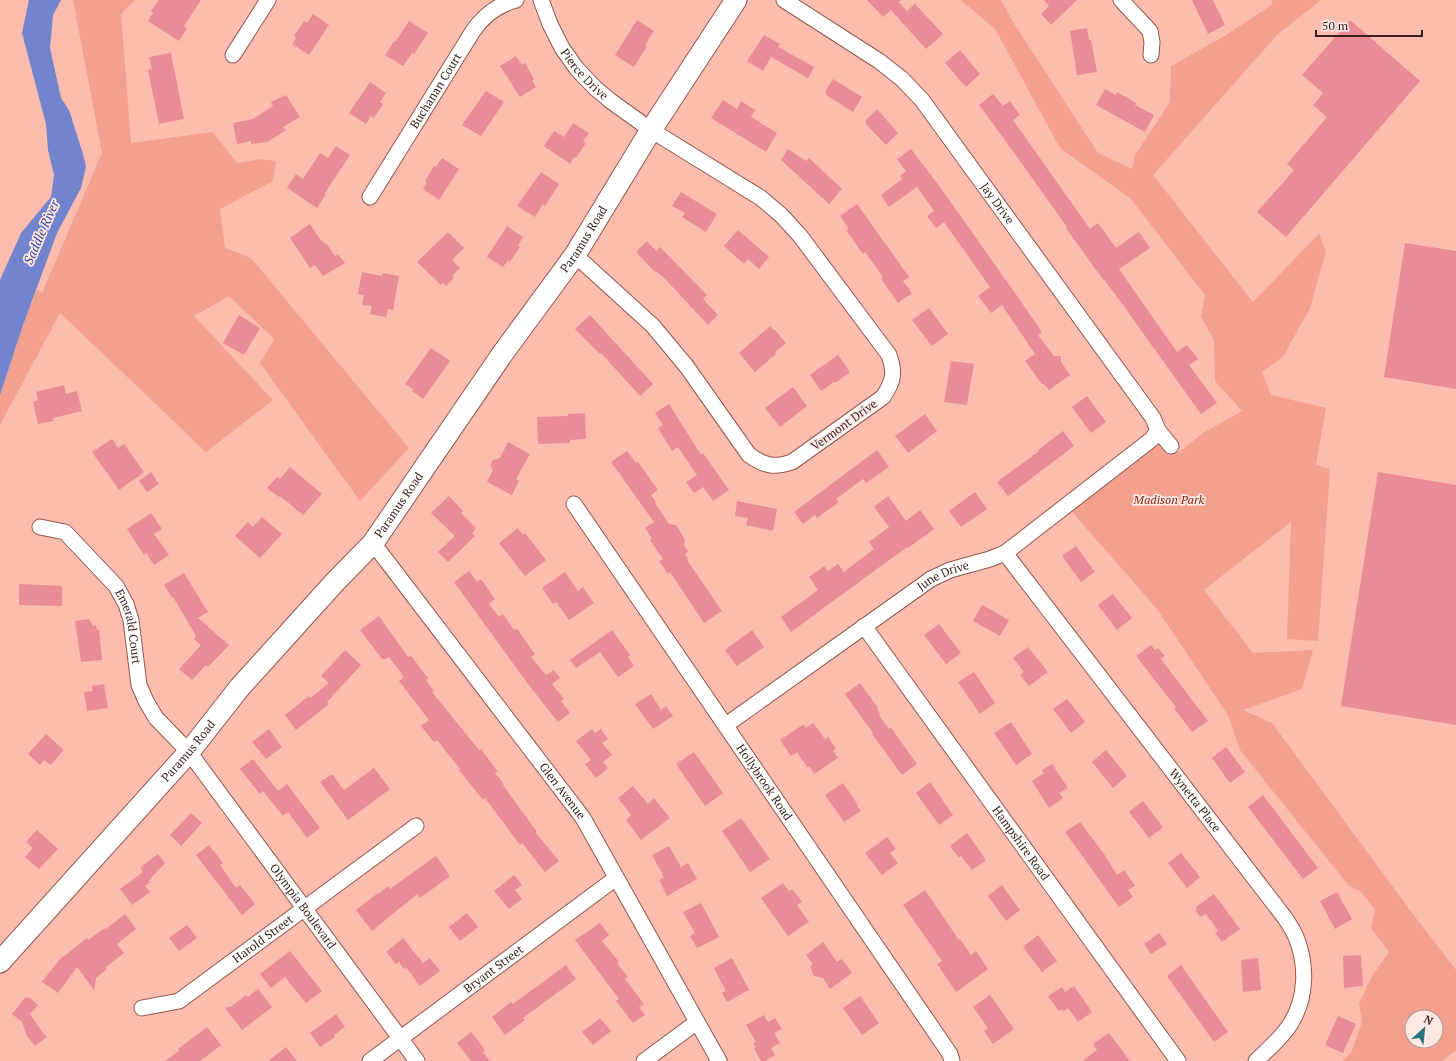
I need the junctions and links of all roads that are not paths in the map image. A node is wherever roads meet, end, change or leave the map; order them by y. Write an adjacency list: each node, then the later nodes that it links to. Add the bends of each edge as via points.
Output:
1 (268, 0): 7 (street)
2 (516, 0): 10 (street, Buchanan Court, via 492,10 481,20)
3 (541, 0): 9 (street, Pierce Drive, via 562,48 577,69 595,88)
4 (736, 0): 9 (main road, Paramus Road)
5 (784, 0): 12 (street, Jay Drive, via 879,61 902,79 922,100 1153,418)
6 (1121, 0): 8 (street, via 1150,31)
7 (233, 55)
8 (1151, 55)
9 (651, 130): 11 (main road, Paramus Road); 11 (street, Vermont Drive, via 761,198 802,237 889,354 893,364 890,387 883,397 792,462 781,466 769,466 759,462 749,455 687,367 653,326)
10 (370, 197)
11 (575, 255): 16 (main road, Paramus Road, via 503,353)
12 (1158, 430): 13 (street, Jay Drive); 17 (street, June Drive, via 1152,439)
13 (1171, 446)
14 (574, 504): 19 (street, Hollybrook Road)
15 (40, 527): 20 (street, Emerald Court, via 64,532 116,586 131,620 139,685 146,701 156,718)
16 (373, 543): 20 (main road, Paramus Road, via 240,687); 22 (street, Glen Avenue, via 583,818)
17 (1005, 553): 18 (street, June Drive, via 930,579); 34 (street, Wynetta Place, via 1285,918 1296,936 1302,954 1304,973 1299,1009 1280,1038)
18 (864, 626): 19 (street, June Drive); 33 (street, Hampshire Road)
19 (726, 724): 32 (street, Hollybrook Road, via 950,1054)
20 (189, 752): 23 (street, Olympia Boulevard); 24 (main road, Paramus Road)
21 (416, 826): 23 (street, Harold Street)
22 (616, 878): 26 (street, Glen Avenue); 27 (street, Bryant Street)
23 (304, 908): 25 (street, Harold Street, via 179,1001); 27 (street, Olympia Boulevard)
24 (0, 962)
25 (142, 1008)
26 (697, 1022): 30 (street); 31 (street, Glen Avenue)
27 (400, 1039): 28 (street, Bryant Street); 29 (street, Olympia Boulevard)
28 (370, 1061)
29 (417, 1061)
30 (644, 1061)
31 (719, 1061)
32 (952, 1061)
33 (1178, 1061)
34 (1256, 1061)

